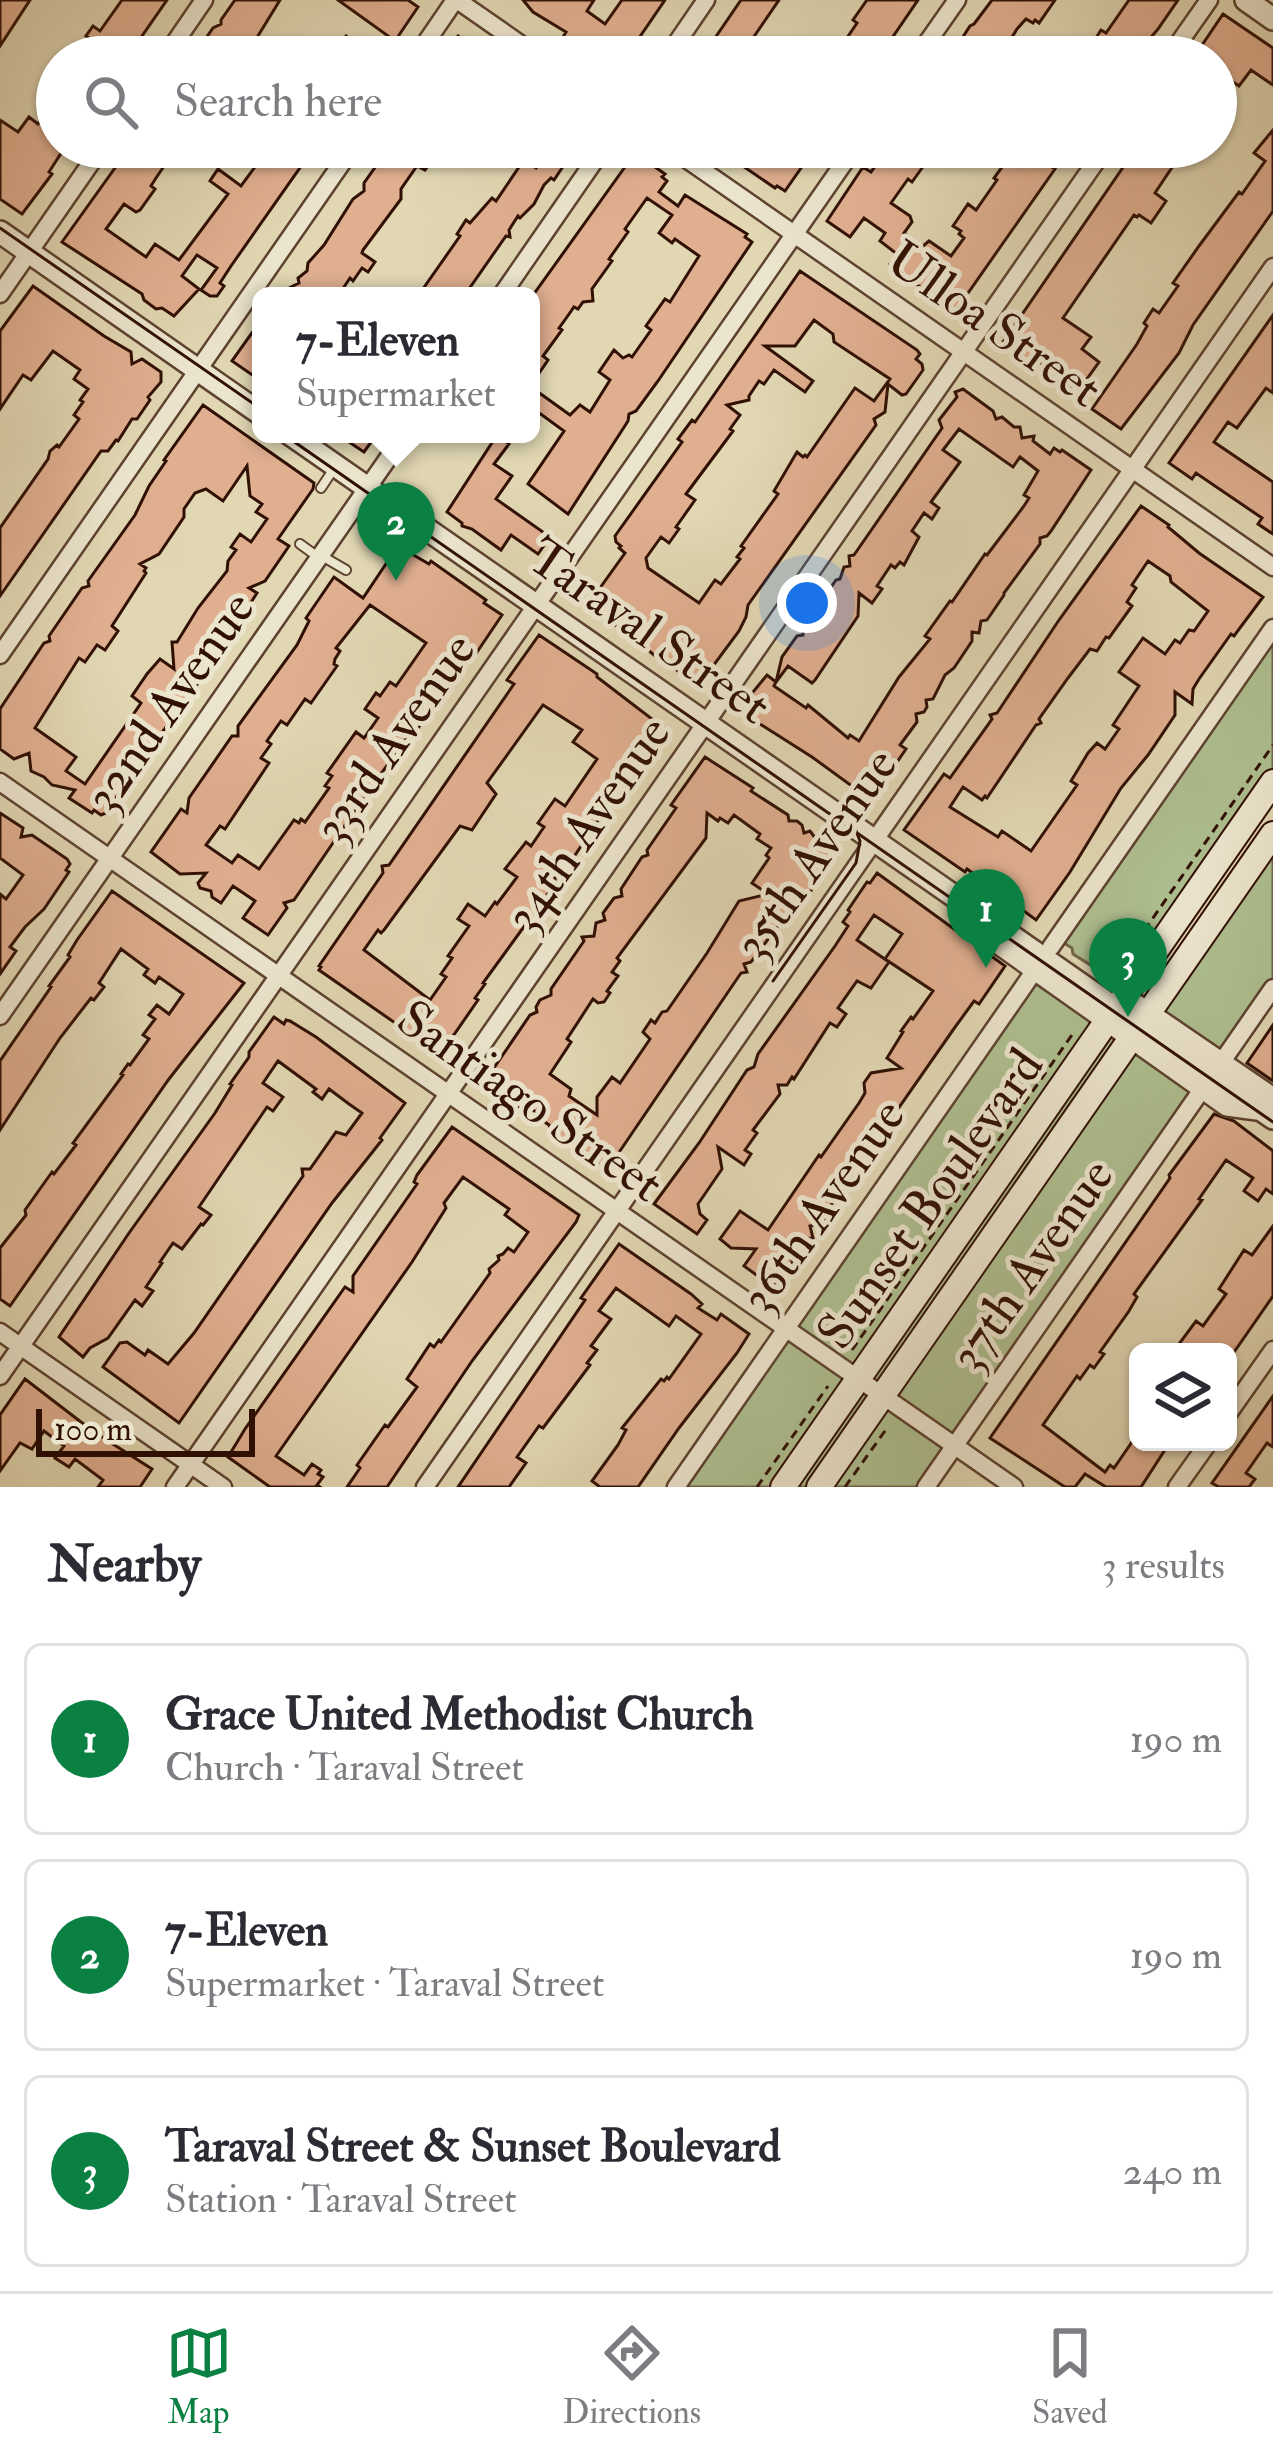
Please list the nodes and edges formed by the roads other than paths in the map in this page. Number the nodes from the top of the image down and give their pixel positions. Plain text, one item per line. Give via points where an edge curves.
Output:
1 (205, 0) edge
2 (456, 0) edge
3 (706, 0) edge
4 (957, 0) edge
5 (1209, 0) edge
6 (1246, 0) edge
7 (1273, 19) edge
8 (180, 36) edge
9 (431, 36) edge
10 (508, 36) edge
11 (681, 36) edge
12 (932, 36) edge
13 (1183, 36) edge
14 (87, 168) edge
15 (338, 168) edge
16 (589, 168) edge
17 (698, 168) edge
18 (840, 168) edge
19 (1091, 168) edge
20 (0, 232) edge
21 (794, 234) junction
22 (29, 252) junction
23 (1273, 267) edge
24 (256, 287) edge
25 (507, 287) edge
26 (252, 292) edge
27 (0, 294) edge
28 (964, 352) junction
29 (198, 370) junction
30 (252, 408) edge
31 (303, 443) edge
32 (399, 443) edge
33 (336, 466) junction
34 (1132, 470) junction
35 (321, 488) dead end
36 (368, 488) junction
37 (402, 512) junction
38 (387, 534) dead end
39 (300, 544) dead end
40 (320, 557) junction
41 (1273, 567) edge
42 (346, 569) dead end
43 (536, 605) junction
44 (1273, 628) edge
45 (0, 655) edge
46 (706, 723) junction
47 (0, 782) edge
48 (1273, 782) edge
49 (1273, 834) edge
50 (874, 840) junction
51 (110, 858) junction
52 (958, 898) junction
53 (1051, 947) junction
54 (1035, 970) junction
55 (279, 976) junction
56 (1273, 988) edge
57 (1108, 1004) junction
58 (0, 1016) edge
59 (1140, 1026) junction
60 (1221, 1063) junction
61 (1203, 1088) junction
62 (448, 1094) junction
63 (1269, 1109) edge
64 (617, 1211) junction
65 (786, 1328) junction
66 (0, 1332) edge
67 (21, 1346) junction
68 (1273, 1349) edge
69 (0, 1376) edge
70 (858, 1379) junction
71 (883, 1396) junction
72 (1237, 1401) edge
73 (955, 1446) junction
74 (1203, 1451) edge
75 (190, 1464) junction
76 (175, 1487) edge
77 (223, 1487) edge
78 (425, 1487) edge
79 (676, 1487) edge
80 (783, 1487) edge
81 (819, 1487) edge
82 (926, 1487) edge
83 (1014, 1487) edge
84 (1178, 1487) edge

1 - 8 street
2 - 9 street
2 - 10 street
3 - 11 street
4 - 12 street
5 - 13 street
6 - 7 street
14 - 22 street
15 - 24 street
16 - 25 street
17 - 21 street, Ulloa Street
18 - 21 street, 33rd Avenue
19 - 28 street, 34th Avenue
20 - 22 street
21 - 28 street, Ulloa Street
21 - 43 street, 33rd Avenue
22 - 27 street
22 - 29 street
23 - 34 street, 35th Avenue
26 - 29 street
28 - 34 street, Ulloa Street
28 - 46 street, 34th Avenue
29 - 30 street
29 - 45 street
31 - 33 street, Taraval Street
32 - 36 street, 32nd Avenue
33 - 35 lane
33 - 36 street, Taraval Street
34 - 41 street, Ulloa Street
34 - 50 street, 35th Avenue
36 - 37 street, Taraval Street
36 - 40 street, 32nd Avenue
37 - 38 lane
37 - 43 street, Taraval Street
39 - 40 lane
40 - 42 lane
40 - 51 street, 32nd Avenue
43 - 46 street, Taraval Street
43 - 55 street, 33rd Avenue
44 - 53 street
46 - 50 street, Taraval Street
46 - 62 street, 34th Avenue
47 - 51 street, Santiago Street
48 - 57 main road, Sunset Boulevard
49 - 59 main road, Sunset Boulevard
50 - 52 street, Taraval Street
50 - 64 street, 35th Avenue
51 - 55 street, Santiago Street
51 - 58 street, 32nd Avenue
52 - 53 street, Taraval Street via 990,905
52 - 54 street, Taraval Street via 980,932
52 - 57 street, Taraval Street
53 - 57 street, Taraval Street
54 - 57 street, Taraval Street
54 - 65 street, 36th Avenue
55 - 62 street, Santiago Street
55 - 67 street, 33rd Avenue
56 - 60 street
57 - 59 street, Taraval Street
57 - 70 main road, Sunset Boulevard
59 - 60 street, Taraval Street
59 - 61 street, Taraval Street
59 - 63 street, Taraval Street
59 - 71 main road, Sunset Boulevard
60 - 63 street, Taraval Street
61 - 63 street, Taraval Street via 1227,1105
61 - 73 street, 37th Avenue
62 - 64 street, Santiago Street
62 - 75 street, 34th Avenue
64 - 65 street, Santiago Street
64 - 78 street, 35th Avenue
65 - 70 street, Santiago Street
65 - 79 street, 36th Avenue
66 - 67 street
67 - 69 street, 33rd Avenue
67 - 75 street
68 - 72 street
70 - 71 street, Santiago Street
70 - 80 main road, Sunset Boulevard
71 - 73 street, Santiago Street
71 - 81 main road, Sunset Boulevard
73 - 82 street, 37th Avenue
73 - 83 street, Santiago Street
74 - 84 street
75 - 76 street, 34th Avenue
75 - 77 street

